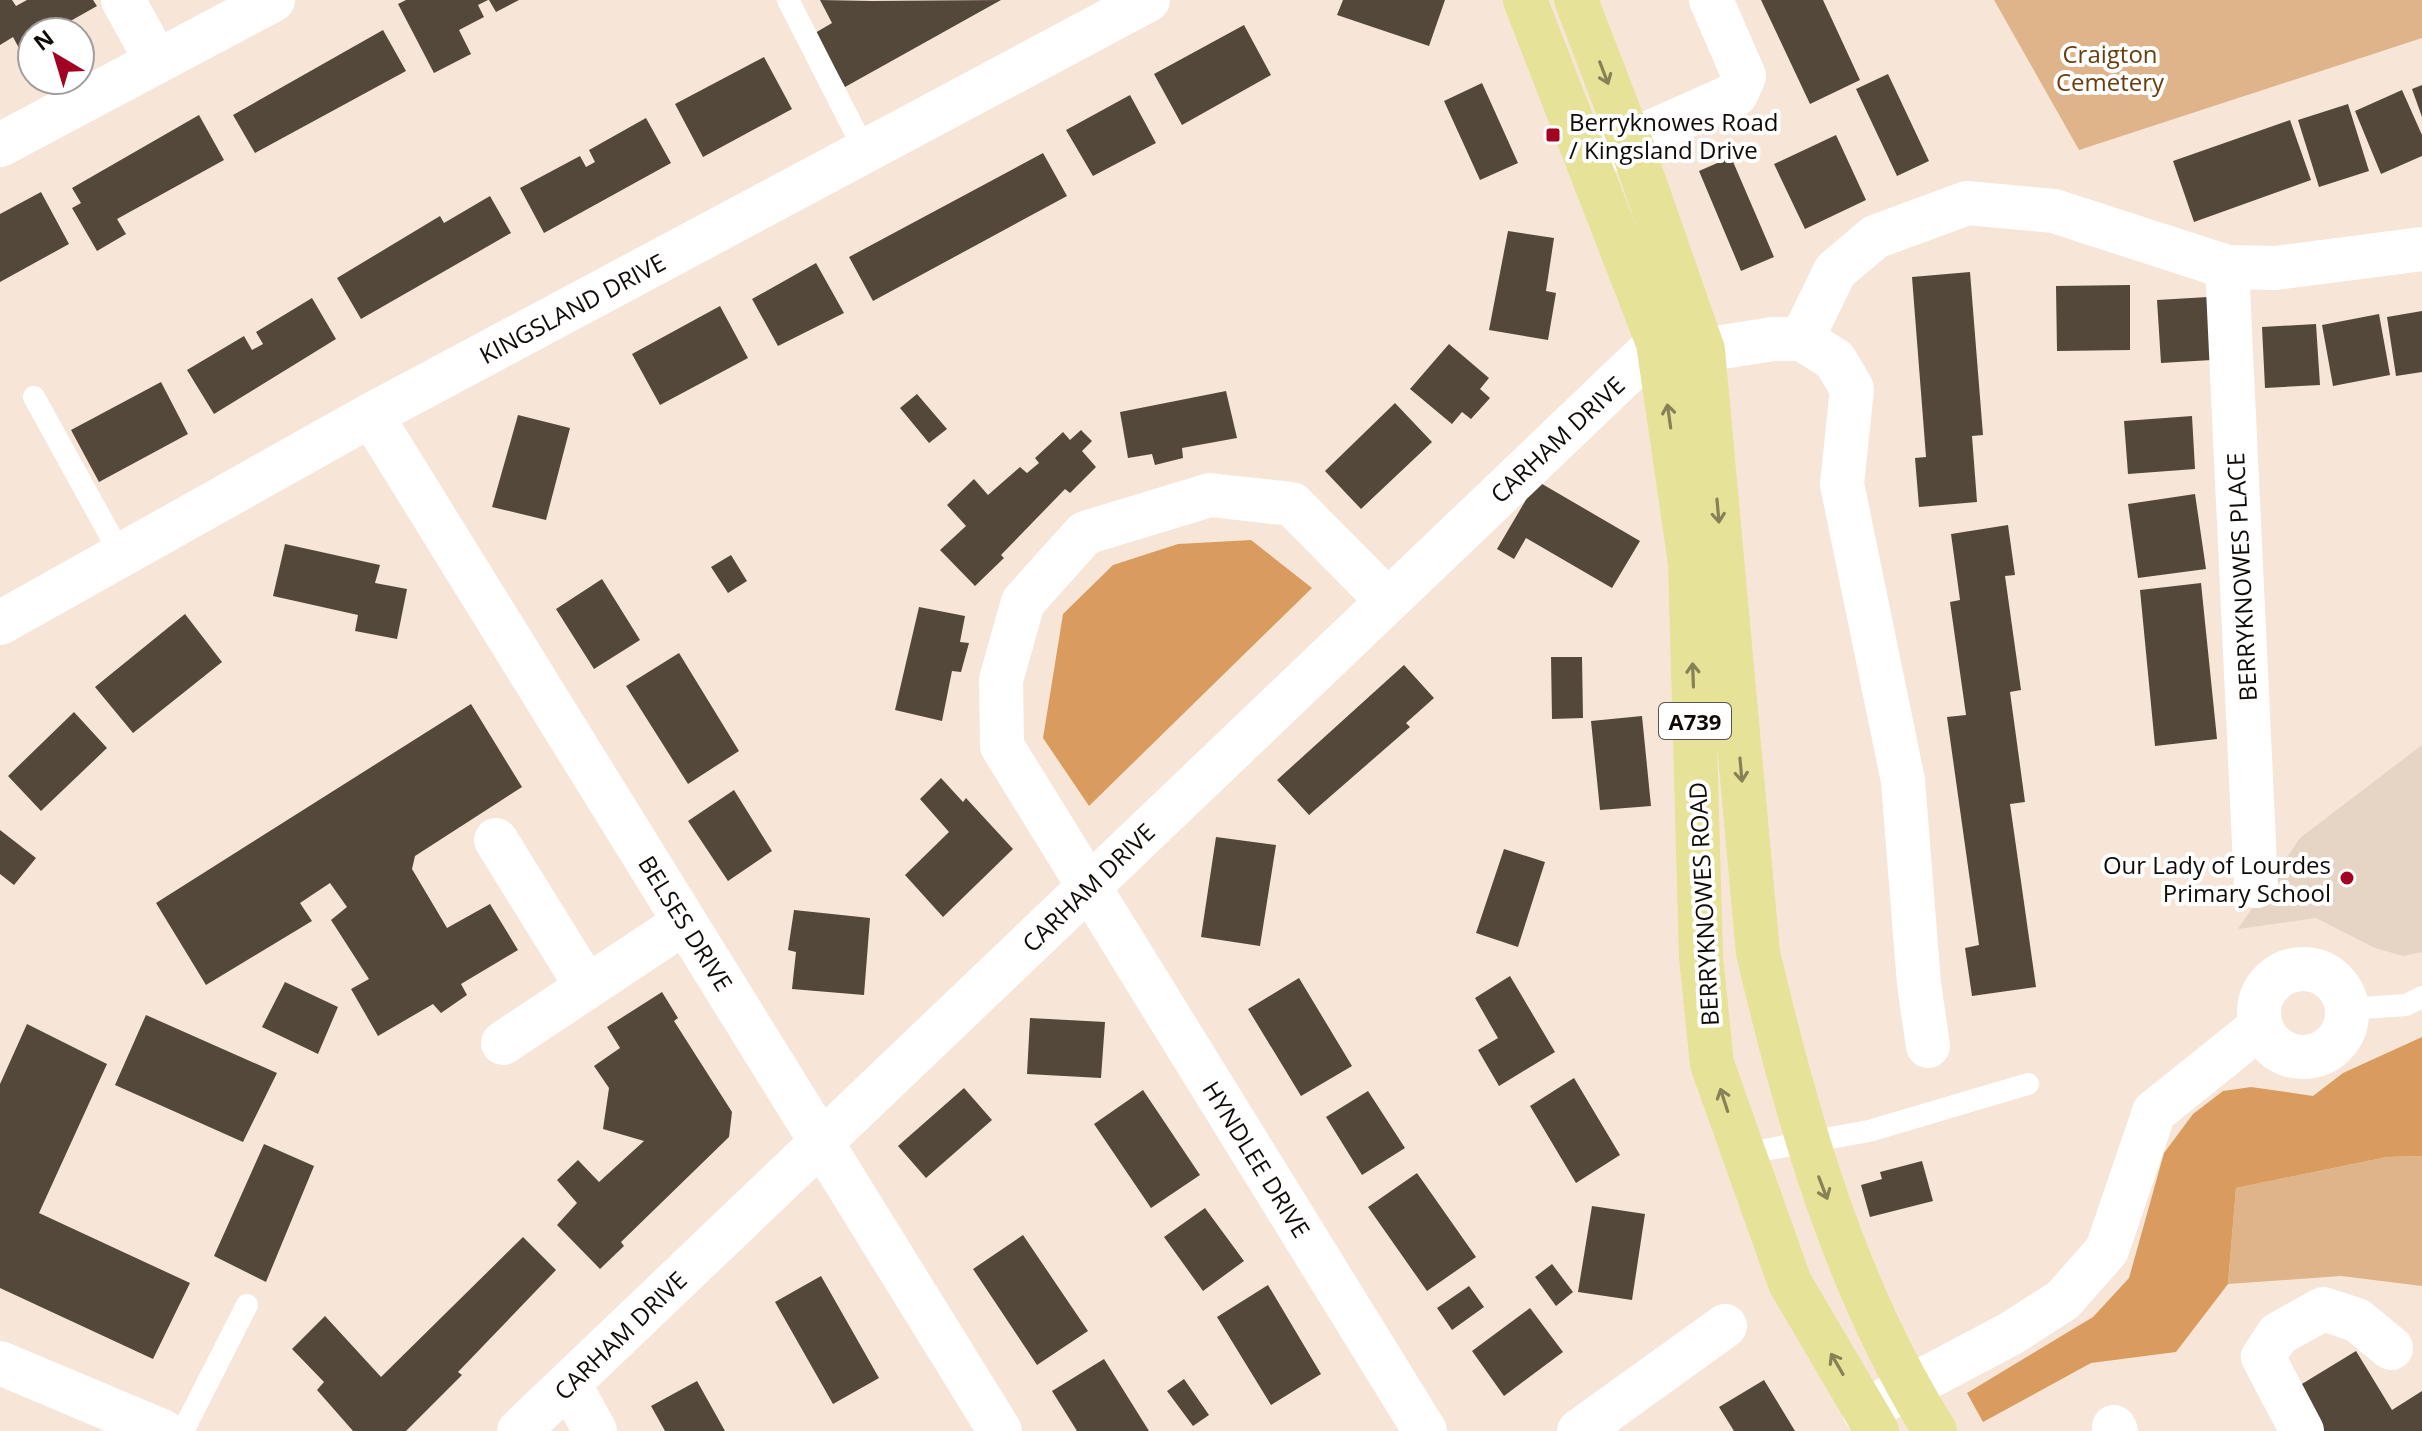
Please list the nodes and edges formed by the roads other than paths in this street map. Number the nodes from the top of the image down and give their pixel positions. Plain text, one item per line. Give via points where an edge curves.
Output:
1 (123, 0) edge
2 (273, 0) edge
3 (788, 0) edge
4 (1148, 0) edge
5 (1525, 0) edge
6 (1576, 0) edge
7 (1711, 0) edge
8 (157, 62) junction
9 (1630, 141) junction
10 (0, 145) edge
11 (865, 151) junction
12 (1587, 160) junction
13 (2422, 249) edge
14 (2227, 267) junction
15 (1802, 339) junction
16 (1658, 343) junction
17 (1703, 350) junction
18 (34, 397) dead end
19 (371, 415) junction
20 (121, 555) junction
21 (1386, 599) junction
22 (0, 623) edge
23 (496, 840) dead end
24 (2256, 886) dead end
25 (1089, 887) junction
26 (685, 922) junction
27 (587, 987) junction
28 (2422, 997) edge
29 (2347, 1009) junction
30 (2261, 1026) junction
31 (503, 1043) dead end
32 (1928, 1046) dead end
33 (2028, 1084) dead end
34 (821, 1141) junction
35 (1807, 1145) junction
36 (1742, 1154) junction
37 (247, 1305) dead end
38 (1725, 1326) dead end
39 (2391, 1348) dead end
40 (0, 1363) edge
41 (569, 1384) junction
42 (1907, 1386) junction
43 (1870, 1421) edge
44 (162, 1431) edge
45 (183, 1431) edge
46 (519, 1431) edge
47 (595, 1431) edge
48 (1000, 1431) edge
49 (1425, 1431) edge
50 (1579, 1431) edge
51 (1935, 1431) edge
52 (2302, 1431) edge

1 - 8 street
2 - 8 street
3 - 11 lane
4 - 11 street, KINGSLAND DRIVE
5 - 12 main road, BERRYKNOWES ROAD / A739
6 -> 9 main road, BERRYKNOWES ROAD / A739
7 - 9 street via 1744,76 1736,94
8 - 10 street
9 - 12 street
9 - 17 main road, BERRYKNOWES ROAD / A739
11 - 19 street, KINGSLAND DRIVE
12 - 16 main road, BERRYKNOWES ROAD / A739
13 - 14 street via 2275,268
14 - 15 street via 2054,211 1967,203 1875,237 1835,271
14 - 24 street, BERRYKNOWES PLACE
15 - 17 street
15 - 32 street via 1835,360 1852,389 1842,484 1903,781
16 - 17 street
16 - 21 street, CARHAM DRIVE
36 -> 16 main road, BERRYKNOWES ROAD / A739 via 1712,1064 1701,957 1690,563
17 -> 35 main road, BERRYKNOWES ROAD / A739 via 1758,953
18 - 20 lane
19 - 20 street, KINGSLAND DRIVE
19 - 26 street, BELSES DRIVE
20 - 22 street, KINGSLAND DRIVE
21 - 25 street, CARHAM DRIVE
21 - 25 street, HYNDLEE DRIVE via 1292,504 1210,495 1085,533 1023,602 1001,680 1002,746
23 - 27 street
25 - 34 street, CARHAM DRIVE
25 - 49 street, HYNDLEE DRIVE
26 - 27 street
26 - 34 street, BELSES DRIVE
27 - 31 street
28 - 29 lane via 2406,1005
29 - 30 street via 2339,1038 2315,1055 2282,1052
29 - 30 street via 2333,980 2303,969 2273,981 2261,1002
30 - 42 street via 2154,1112 2107,1250 2063,1300 2010,1334
33 - 35 lane
34 - 41 street, CARHAM DRIVE
34 - 48 street, BELSES DRIVE
35 - 36 lane
35 -> 42 main road, BERRYKNOWES ROAD / A739
43 -> 36 main road, BERRYKNOWES ROAD / A739 via 1790,1283
37 - 45 lane
38 - 50 street
39 - 52 street via 2357,1320 2323,1309 2278,1334 2263,1357
40 - 44 street
41 - 46 street, CARHAM DRIVE
41 - 47 street
42 - 43 street
42 - 51 main road, BERRYKNOWES ROAD / A739

